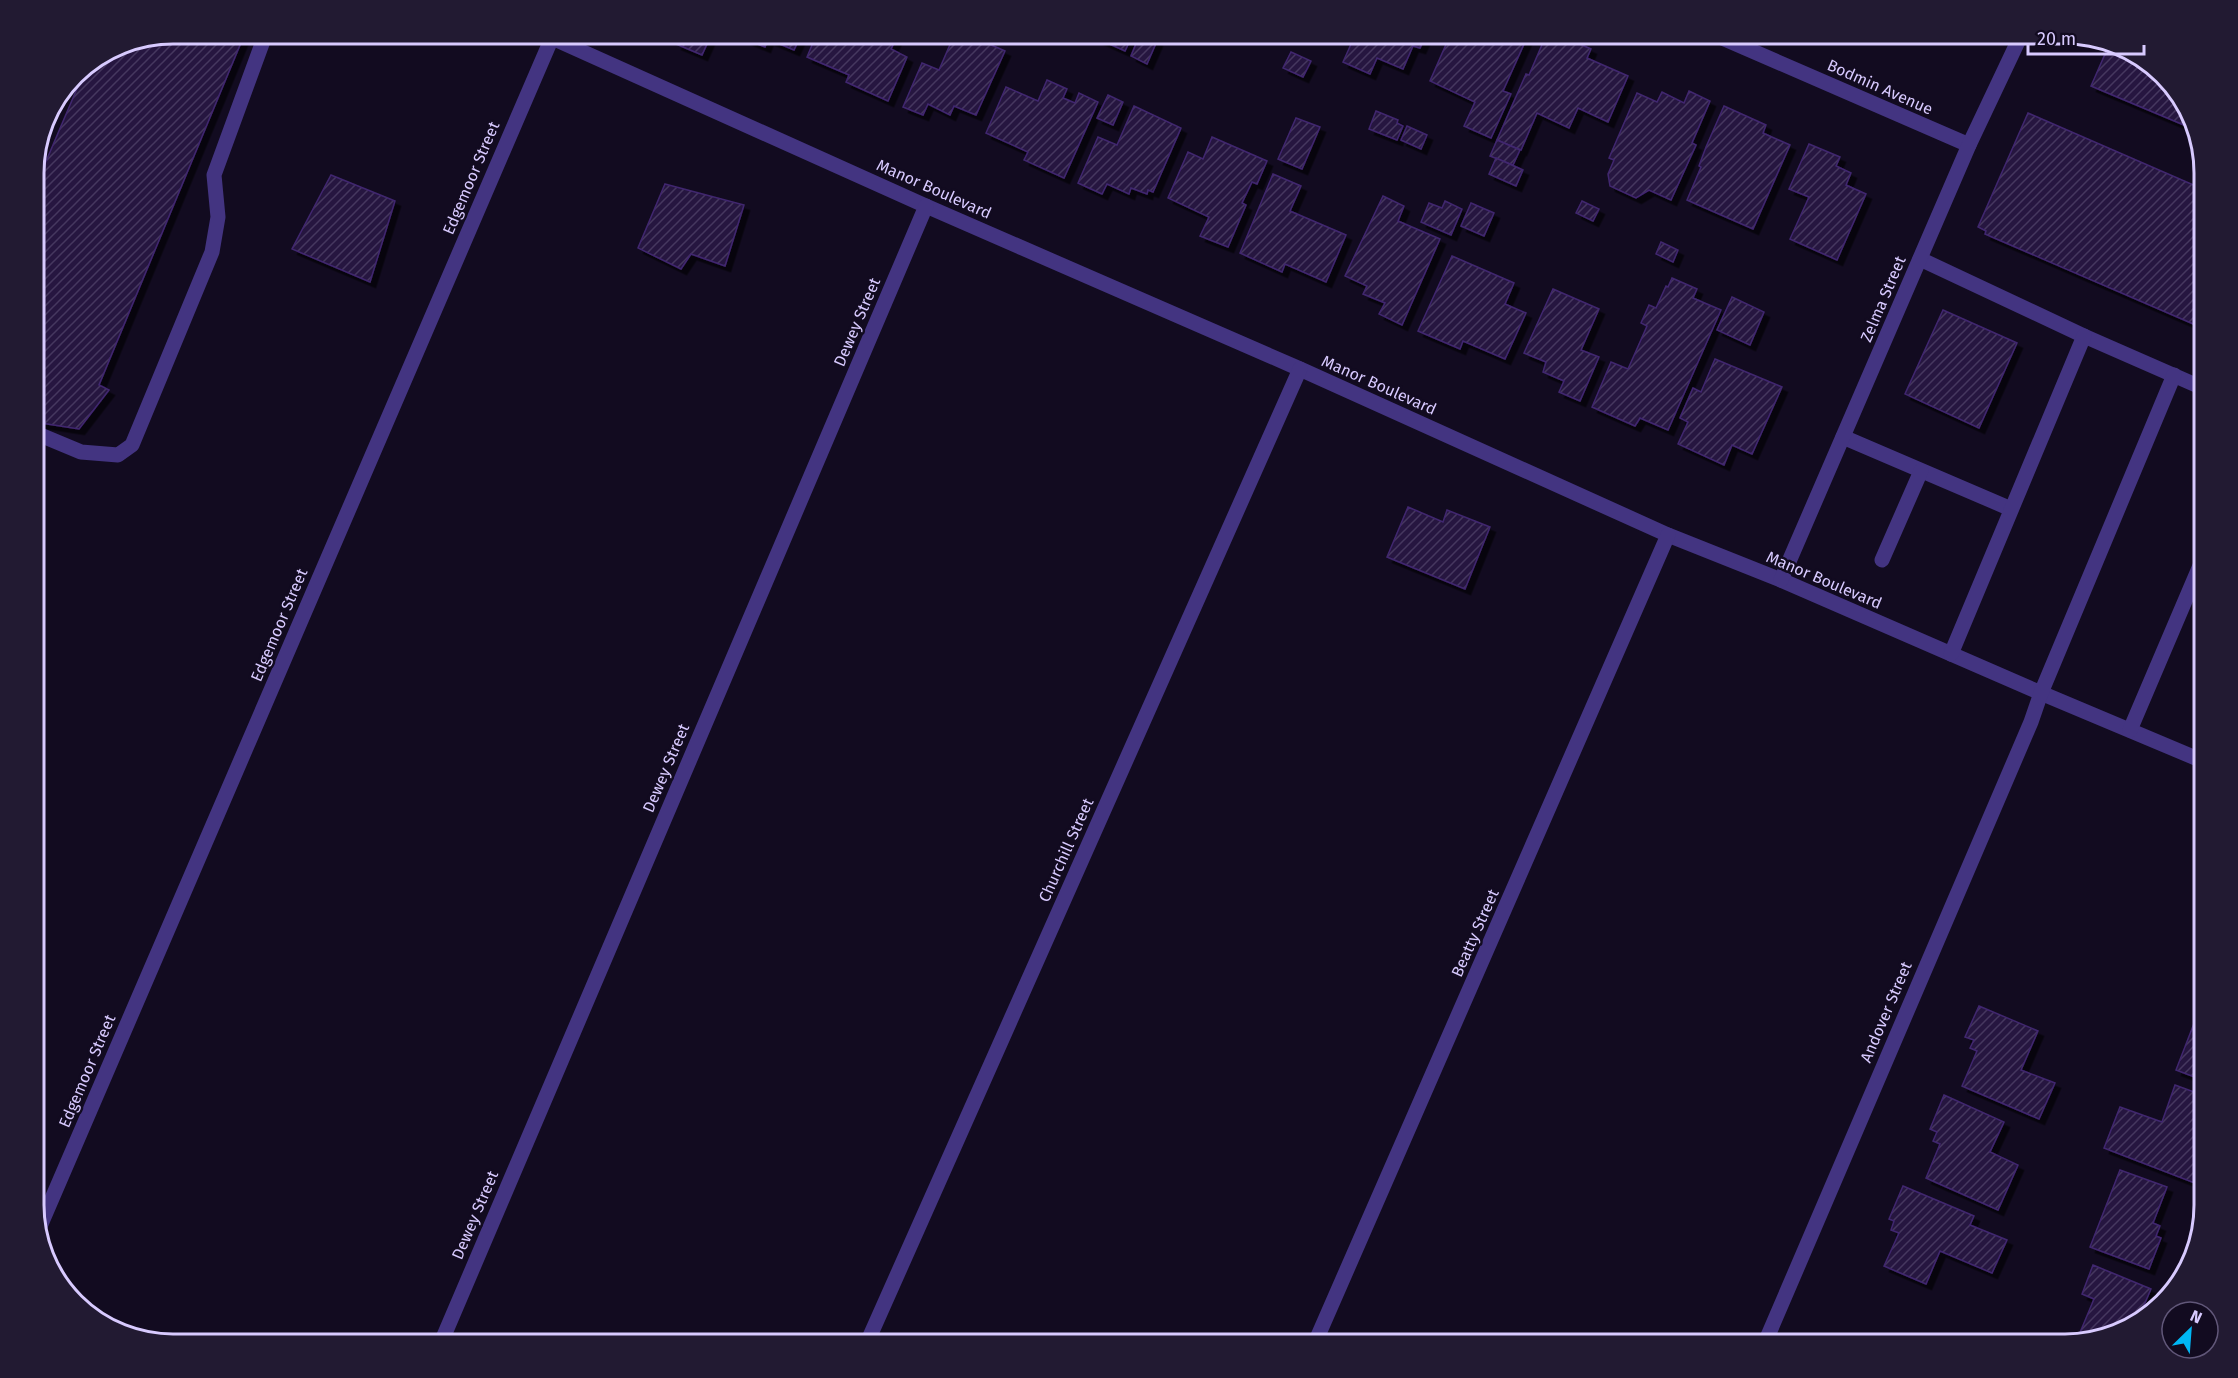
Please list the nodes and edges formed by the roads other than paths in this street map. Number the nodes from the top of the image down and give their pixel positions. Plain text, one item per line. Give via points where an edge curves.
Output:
1 (262, 44) edge
2 (545, 44) edge
3 (571, 44) edge
4 (1736, 44) edge
5 (2017, 44) edge
6 (1969, 145) junction
7 (926, 206) junction
8 (1920, 259) junction
9 (2084, 336) junction
10 (1300, 369) junction
11 (2174, 375) junction
12 (2194, 384) edge
13 (44, 437) edge
14 (1843, 437) junction
15 (1921, 471) junction
16 (2011, 509) junction
17 (1668, 535) junction
18 (1882, 560) dead end
19 (1781, 580) junction
20 (2194, 580) edge
21 (1951, 654) junction
22 (2041, 693) junction
23 (2130, 730) junction
24 (2194, 757) edge
25 (44, 1216) edge
26 (445, 1334) edge
27 (871, 1334) edge
28 (1319, 1334) edge
29 (1769, 1334) edge

1 - 13 street via 213,175 218,217 212,252 132,445 118,454 81,452
2 - 25 street, Edgemoor Street
3 - 7 street, Manor Boulevard
4 - 6 street, Bodmin Avenue
5 - 6 street, Zelma Street
6 - 8 street, Zelma Street
7 - 10 street, Manor Boulevard
7 - 26 street, Dewey Street
8 - 9 street
8 - 14 street, Zelma Street
9 - 11 street
9 - 16 street
10 - 17 street, Manor Boulevard
10 - 27 street, Churchill Street
11 - 12 street
11 - 22 street, Andover Street
14 - 15 street
14 - 19 street, Zelma Street
15 - 16 street
15 - 18 street
16 - 21 street
17 - 19 street, Manor Boulevard
17 - 28 street, Beatty Street
19 - 21 street, Manor Boulevard
20 - 23 street
21 - 22 street, Manor Boulevard
22 - 23 street, Manor Boulevard
22 - 29 street, Andover Street
23 - 24 street, Manor Boulevard

